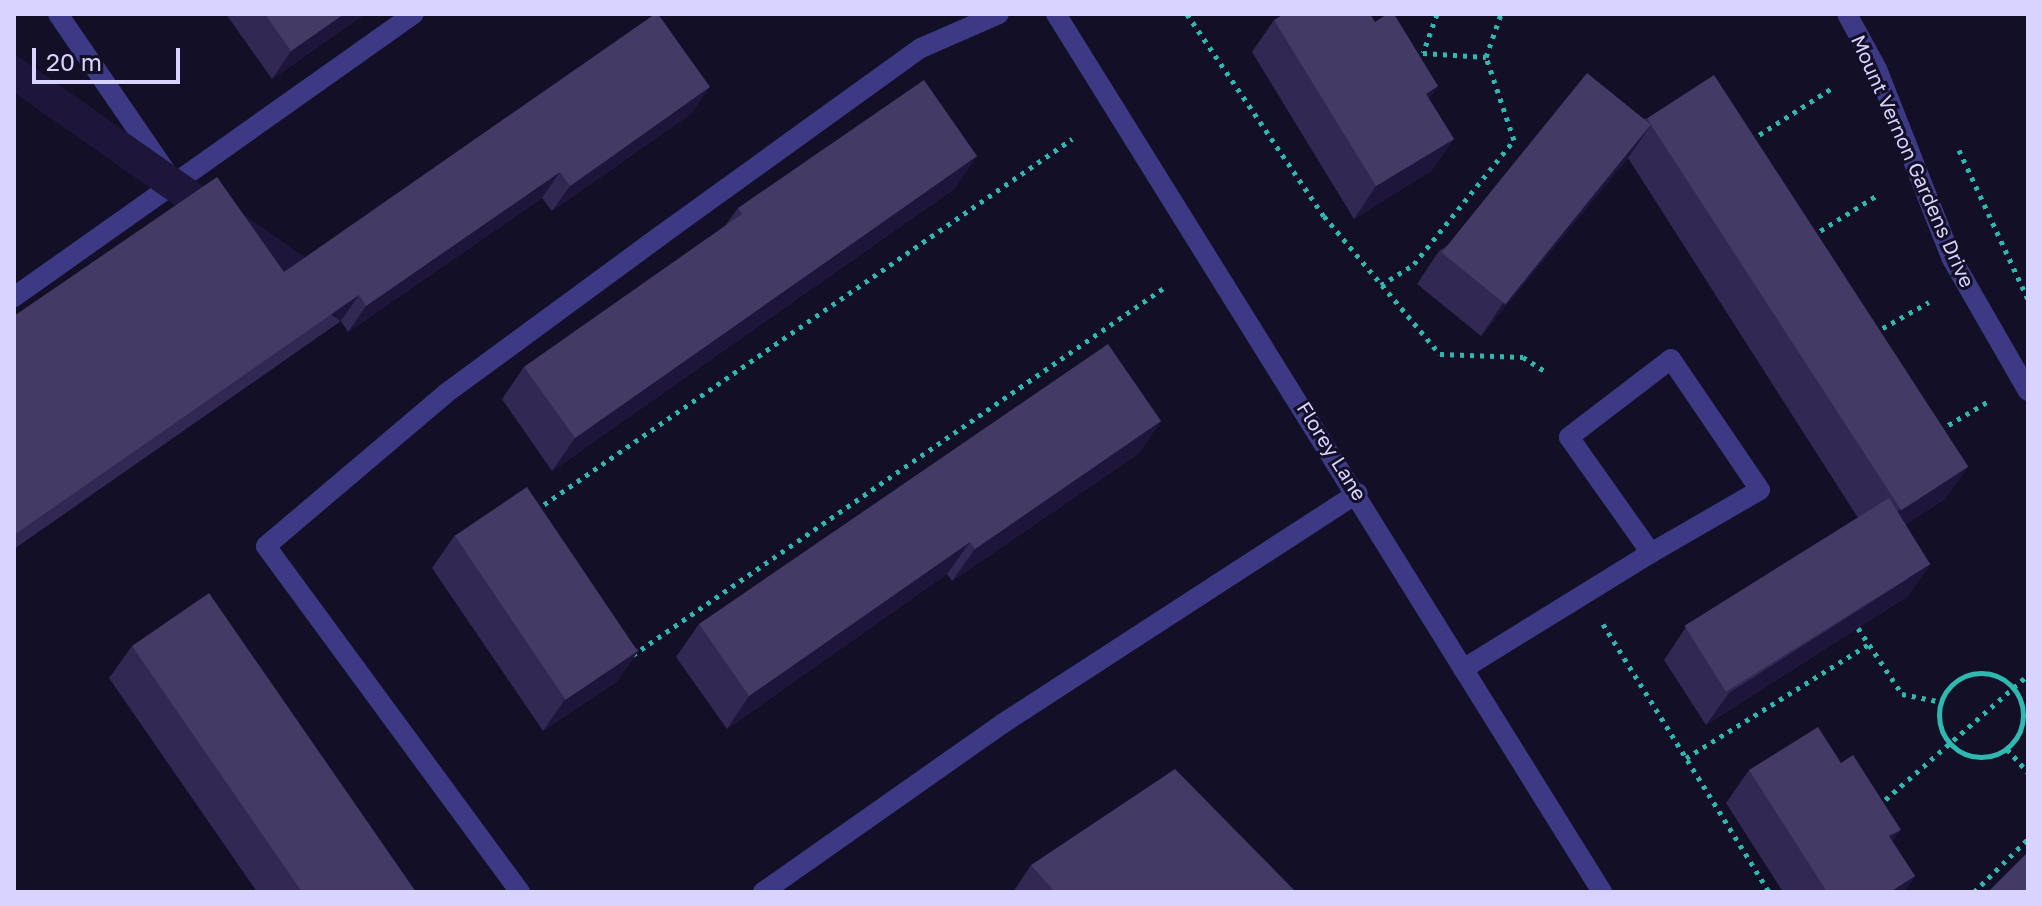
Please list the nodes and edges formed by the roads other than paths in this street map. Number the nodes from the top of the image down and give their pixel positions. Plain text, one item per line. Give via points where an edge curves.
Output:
1 (58, 14) edge
2 (414, 14) edge
3 (999, 14) edge
4 (1056, 14) edge
5 (1847, 14) edge
6 (171, 179) junction
7 (14, 297) edge
8 (2028, 391) edge
9 (1358, 493) junction
10 (1651, 553) junction
11 (1463, 669) junction
12 (520, 892) edge
13 (763, 892) edge
14 (1602, 892) edge

1 - 6 street
2 - 6 street via 235,147
3 - 12 street via 921,48 660,236 445,394 266,546
4 - 9 street, Florey Lane
5 - 8 street, Mount Vernon Gardens Drive via 1877,69 1952,259
6 - 7 street
9 - 11 street, Florey Lane
9 - 13 street via 1002,724
10 - 10 street via 1569,437 1671,359 1760,490
10 - 11 street
11 - 14 street, Florey Lane

